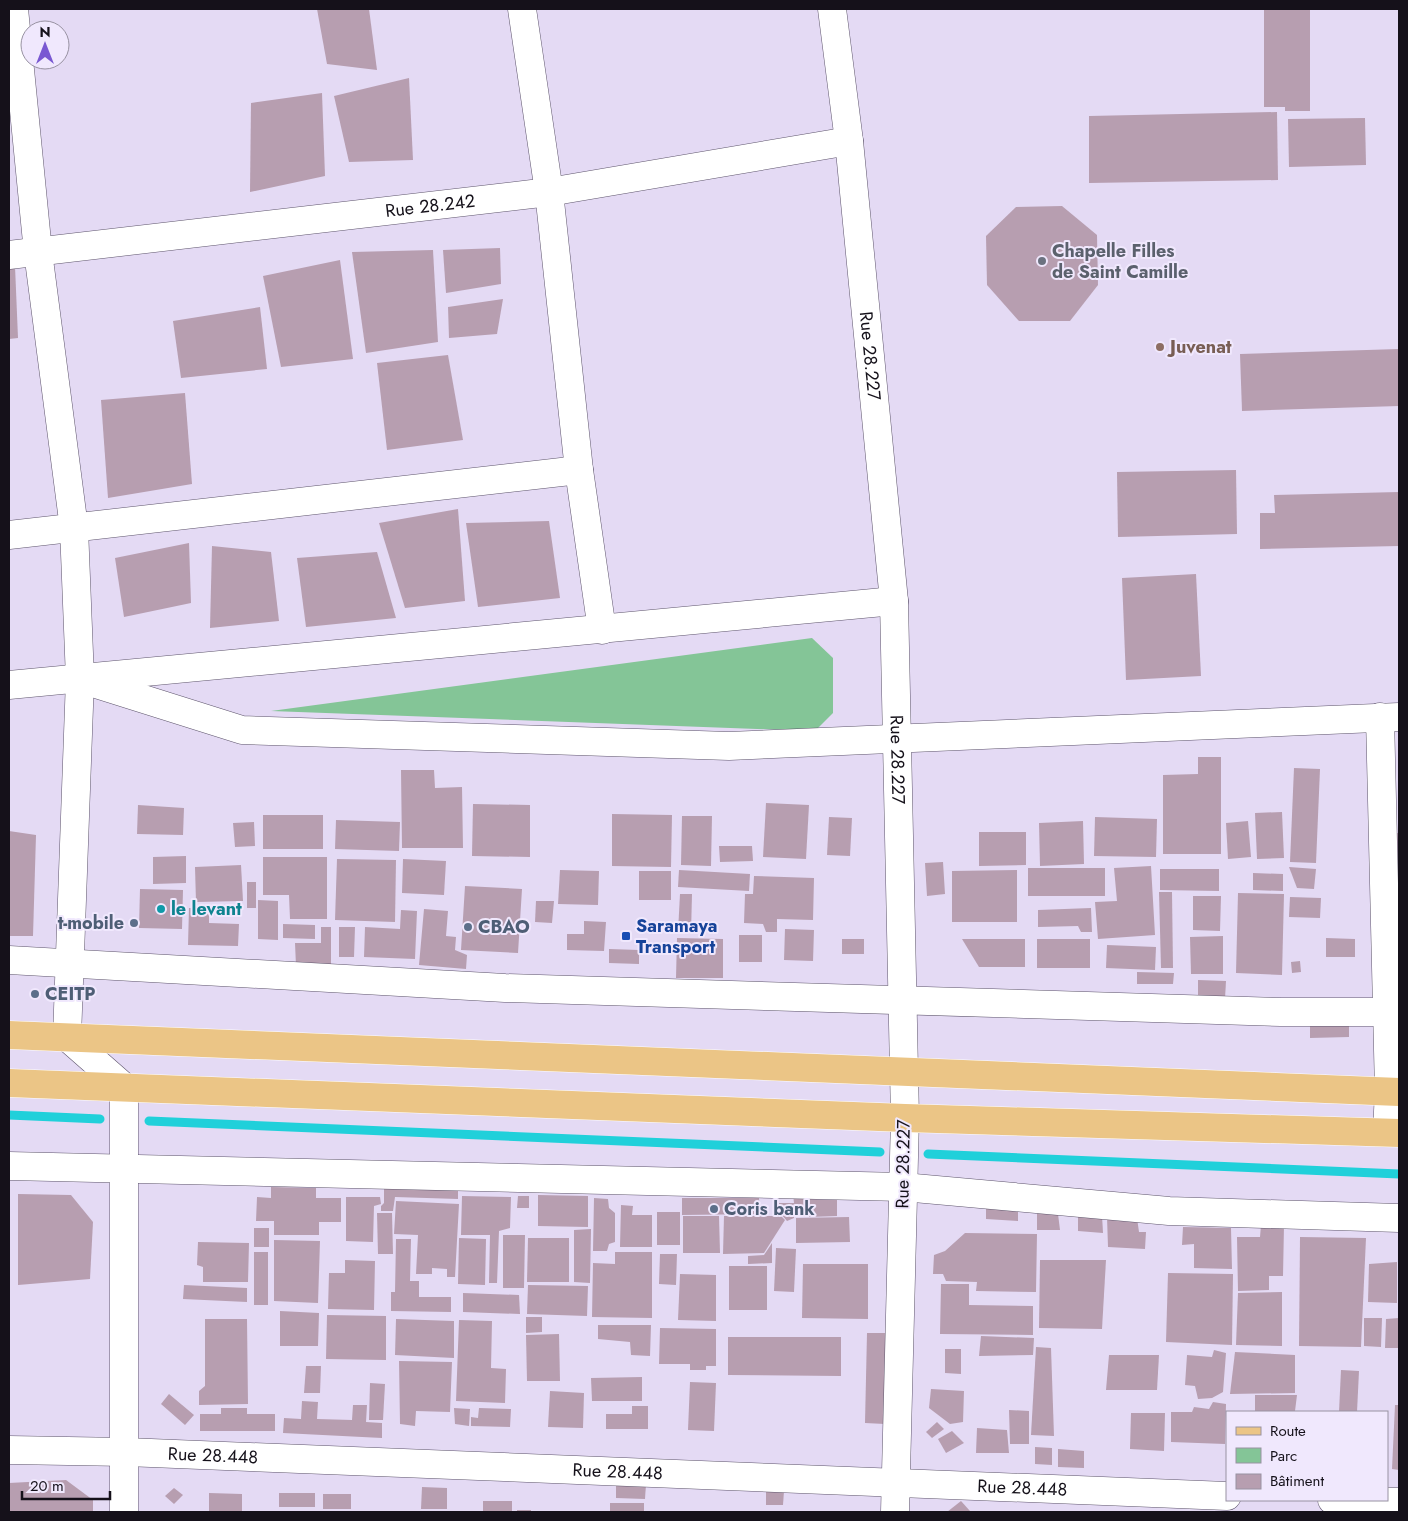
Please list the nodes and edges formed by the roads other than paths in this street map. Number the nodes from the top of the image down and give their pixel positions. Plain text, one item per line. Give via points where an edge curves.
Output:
1 (14, 9) edge
2 (522, 9) edge
3 (832, 9) edge
4 (849, 141) junction
5 (549, 192) junction
6 (38, 252) junction
7 (9, 255) edge
8 (580, 470) junction
9 (74, 528) junction
10 (9, 534) edge
11 (894, 601) junction
12 (602, 630) junction
13 (80, 679) junction
14 (9, 685) edge
15 (1389, 717) edge
16 (899, 740) junction
17 (9, 960) edge
18 (70, 962) junction
19 (903, 1000) junction
20 (1393, 1012) edge
21 (9, 1035) edge
22 (67, 1037) junction
23 (904, 1071) junction
24 (9, 1083) edge
25 (124, 1087) junction
26 (1394, 1091) edge
27 (905, 1118) junction
28 (1393, 1133) edge
29 (9, 1166) edge
30 (124, 1168) junction
31 (903, 1187) junction
32 (1399, 1218) edge
33 (9, 1450) edge
34 (126, 1452) junction
35 (896, 1484) junction
36 (1226, 1496) edge
37 (1366, 1501) edge
38 (1399, 1502) edge
39 (1167, 1503) edge
40 (124, 1512) edge
41 (895, 1512) edge

1 - 6 street
2 - 5 street
3 - 4 street, Rue 28.227
4 - 5 street, Rue 28.242
4 - 11 street, Rue 28.227
5 - 6 street, Rue 28.242
5 - 8 street
6 - 7 street, Rue 28.242
6 - 9 street
8 - 9 street
8 - 12 street
9 - 10 street
9 - 13 street
11 - 12 street
11 - 16 street, Rue 28.227
12 - 13 street
13 - 14 street
13 - 16 street via 242,730 729,746
13 - 18 street
15 - 16 street
15 - 20 street
16 - 19 street, Rue 28.227
17 - 18 street
18 - 19 street via 505,988
18 - 22 street
19 - 20 street via 1281,1012
19 - 23 street, Rue 28.227
20 - 26 street
21 - 22 main road
22 - 23 main road
22 - 25 street
23 - 26 main road
23 - 27 street, Rue 28.227
24 - 25 main road
25 - 27 main road
25 - 30 street
26 - 28 street
27 - 28 main road
27 - 31 street, Rue 28.227
29 - 30 street
30 - 31 street
30 - 34 street
31 - 32 street via 1169,1211
31 - 35 street, Rue 28.227
33 - 34 street, Rue 28.448
34 - 35 street, Rue 28.448
34 - 40 street
35 - 39 street, Rue 28.448
35 - 41 street, Rue 28.227
36 - 39 street, Rue 28.448
37 - 38 street

